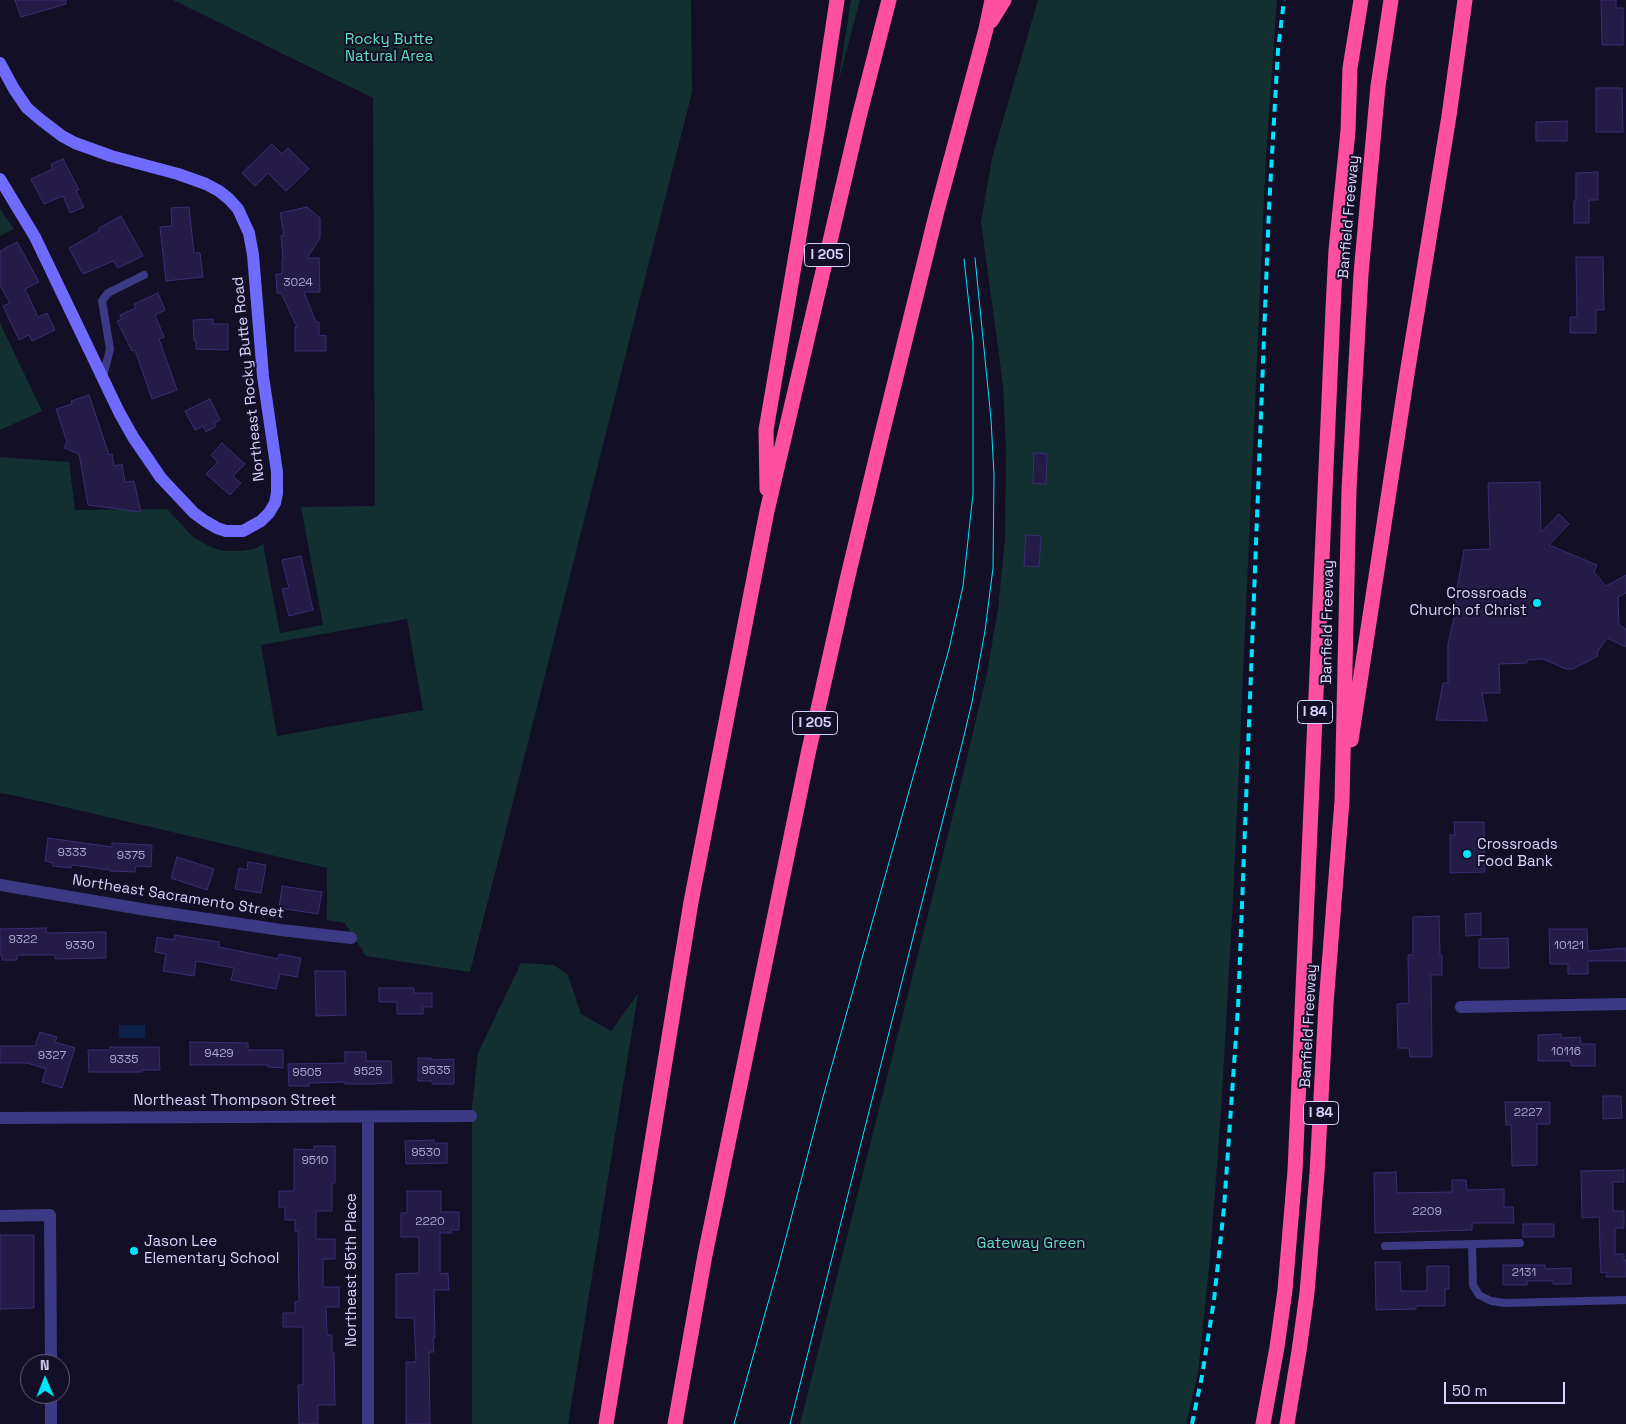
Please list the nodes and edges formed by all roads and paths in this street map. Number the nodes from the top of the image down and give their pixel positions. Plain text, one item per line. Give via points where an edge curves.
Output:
1 (837, 0) edge
2 (889, 0) edge
3 (992, 0) edge
4 (1004, 0) edge
5 (1361, 0) edge
6 (1391, 0) edge
7 (1465, 0) edge
8 (986, 29) junction
9 (0, 62) edge
10 (0, 179) edge
11 (144, 275) dead end
12 (103, 377) junction
13 (767, 511) junction
14 (1342, 801) junction
15 (0, 885) edge
16 (351, 938) dead end
17 (1626, 1004) edge
18 (1460, 1007) dead end
19 (471, 1116) dead end
20 (368, 1117) junction
21 (0, 1118) edge
22 (0, 1216) edge
23 (1520, 1243) dead end
24 (1472, 1244) junction
25 (1385, 1246) dead end
26 (1626, 1300) edge
27 (51, 1354) edge
28 (51, 1404) edge
29 (52, 1424) edge
30 (368, 1424) edge
31 (606, 1424) edge
32 (675, 1424) edge
33 (1263, 1424) edge
34 (1287, 1424) edge

1 - 13 highway via 766,430
2 - 13 highway, I 205
3 - 8 highway, I 205
4 - 8 highway
5 - 33 highway, Banfield Freeway / I 84 via 1350,68 1333,309 1295,1171 1285,1290
6 - 14 highway, Banfield Freeway / I 84 via 1378,86 1361,274 1349,488
7 - 14 highway
8 - 32 highway, I 205 via 927,250 847,580 772,927 707,1246
9 - 12 street, Northeast Rocky Butte Road via 27,108 62,136 111,156 206,184 229,198 238,209 249,233 252,250 264,389 277,472 275,503 269,512 261,521 243,530 226,530 205,522 179,498 148,460
10 - 12 street, Northeast Rocky Butte Road via 35,236
11 - 12 lane via 108,293 102,301 110,350
13 - 31 highway, I 205 via 691,902
14 - 34 highway, Banfield Freeway / I 84 via 1313,1231
15 - 16 street, Northeast Sacramento Street via 147,910
17 - 18 street
19 - 20 street, Northeast Thompson Street
20 - 21 street, Northeast Thompson Street
20 - 30 street, Northeast 95th Place
22 - 27 street via 50,1215
23 - 24 lane
24 - 25 lane
24 - 26 lane via 1473,1285 1479,1295 1491,1302
28 - 29 street

